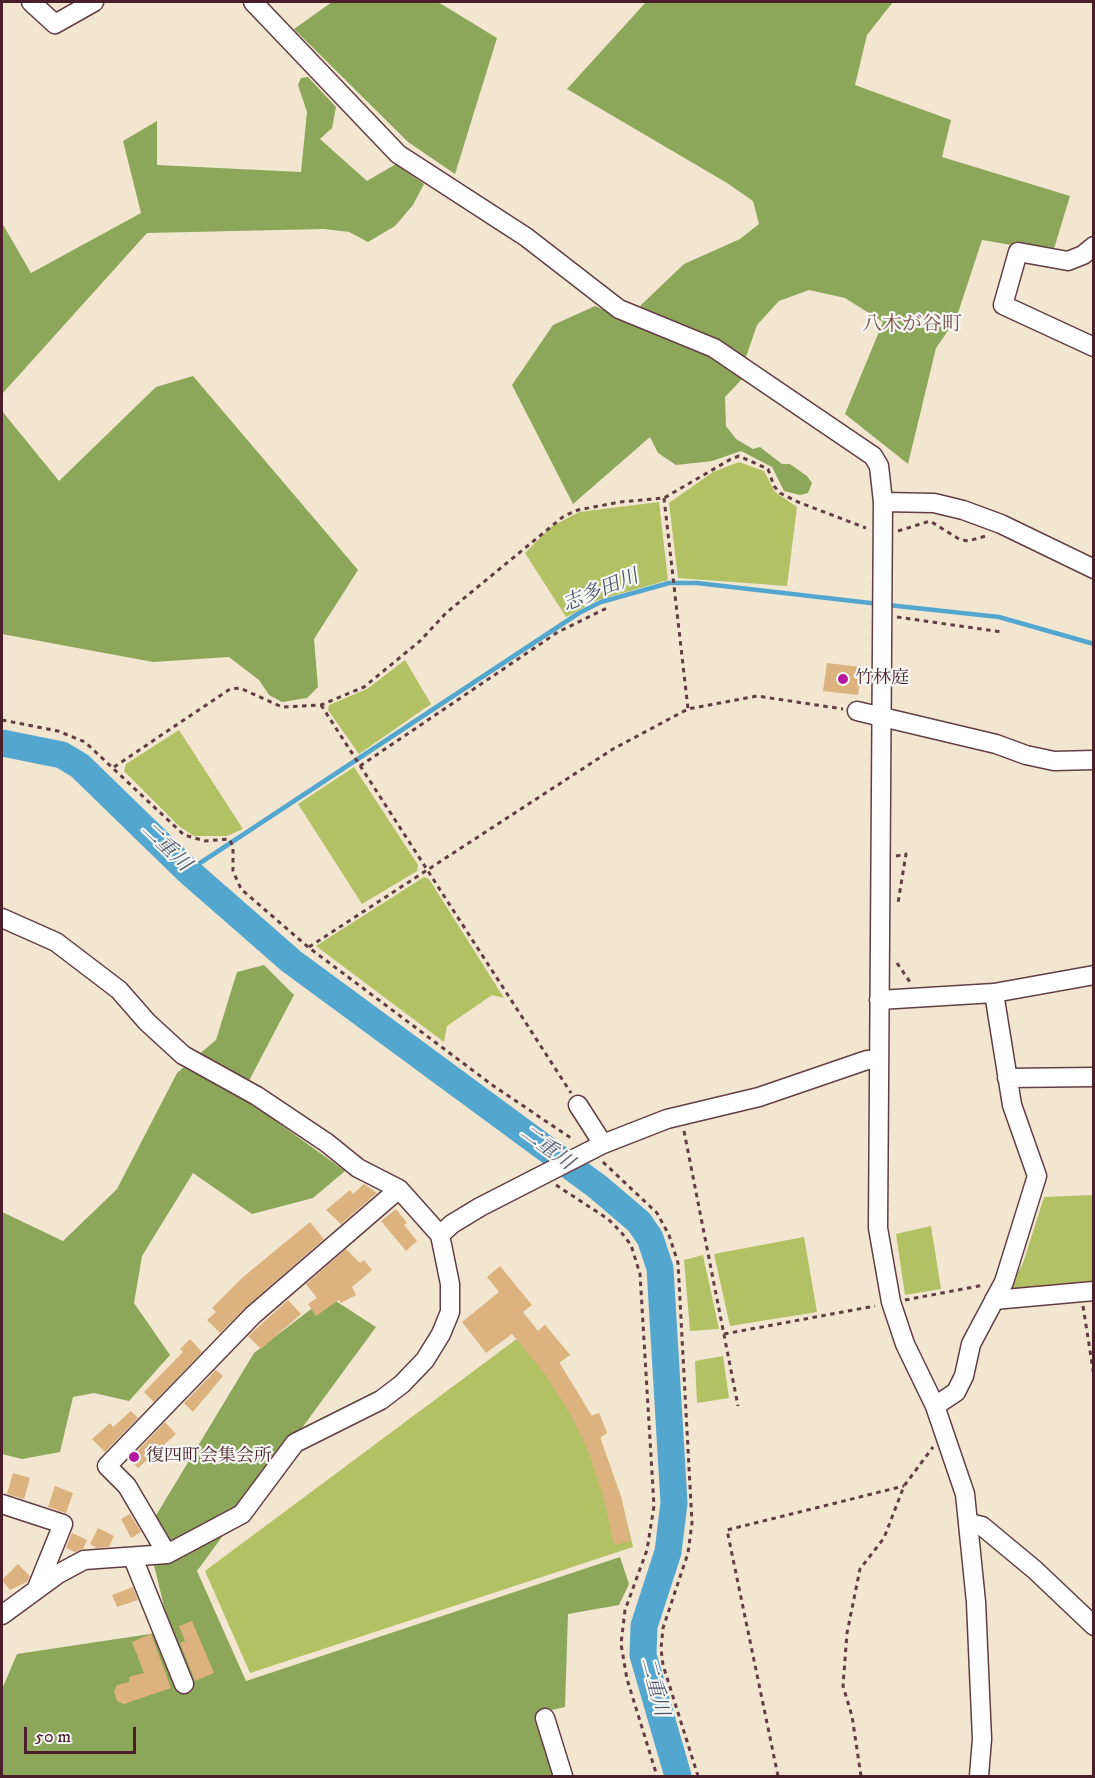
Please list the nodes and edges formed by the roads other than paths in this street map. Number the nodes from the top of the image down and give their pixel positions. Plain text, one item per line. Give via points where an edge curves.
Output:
1 (31, 2) edge
2 (94, 2) edge
3 (253, 2) edge
4 (1094, 246) edge
5 (1094, 346) edge
6 (883, 502) junction
7 (1094, 569) edge
8 (856, 711) road end
9 (882, 718) junction
10 (1094, 760) edge
11 (2, 918) edge
12 (1094, 975) edge
13 (994, 993) junction
14 (884, 1000) junction
15 (878, 1060) junction
16 (1094, 1077) edge
17 (1007, 1078) junction
18 (578, 1105) road end
19 (591, 1149) junction
20 (399, 1189) junction
21 (440, 1235) junction
22 (1087, 1292) edge
23 (993, 1300) junction
24 (935, 1406) junction
25 (2, 1504) edge
26 (969, 1523) junction
27 (167, 1554) junction
28 (133, 1558) junction
29 (37, 1588) junction
30 (3, 1610) edge
31 (1094, 1626) edge
32 (184, 1684) dead end
33 (545, 1718) dead end
34 (563, 1776) edge
35 (979, 1776) edge

1 - 2 street via 55,24
3 - 6 street via 398,154 526,237 619,309 714,348 873,456 879,466
4 - 5 street via 1068,261 1018,252 1003,304
6 - 7 street via 934,503 963,510
6 - 9 street
8 - 9 street
9 - 10 street via 1054,761
9 - 14 street
11 - 20 street via 56,942 119,990 183,1055 256,1096 358,1168
12 - 13 street
13 - 14 street
13 - 17 street
14 - 15 street
15 - 19 street via 867,1060 759,1097 680,1115
15 - 24 street via 878,1228 891,1302 905,1344
16 - 17 street
17 - 23 street via 1012,1105 1037,1176 1004,1282
18 - 19 street
19 - 21 street via 461,1218
20 - 21 street
20 - 27 street via 253,1315 107,1466 127,1486
21 - 27 street via 450,1284 450,1312 426,1360 381,1400 295,1443 242,1514
22 - 23 street
23 - 24 street via 971,1344 956,1392
24 - 26 street via 965,1494
25 - 29 street via 63,1524
26 - 31 street via 991,1533
26 - 35 street via 981,1710
27 - 28 street
28 - 29 street via 84,1560
28 - 32 street
29 - 30 street
33 - 34 street

